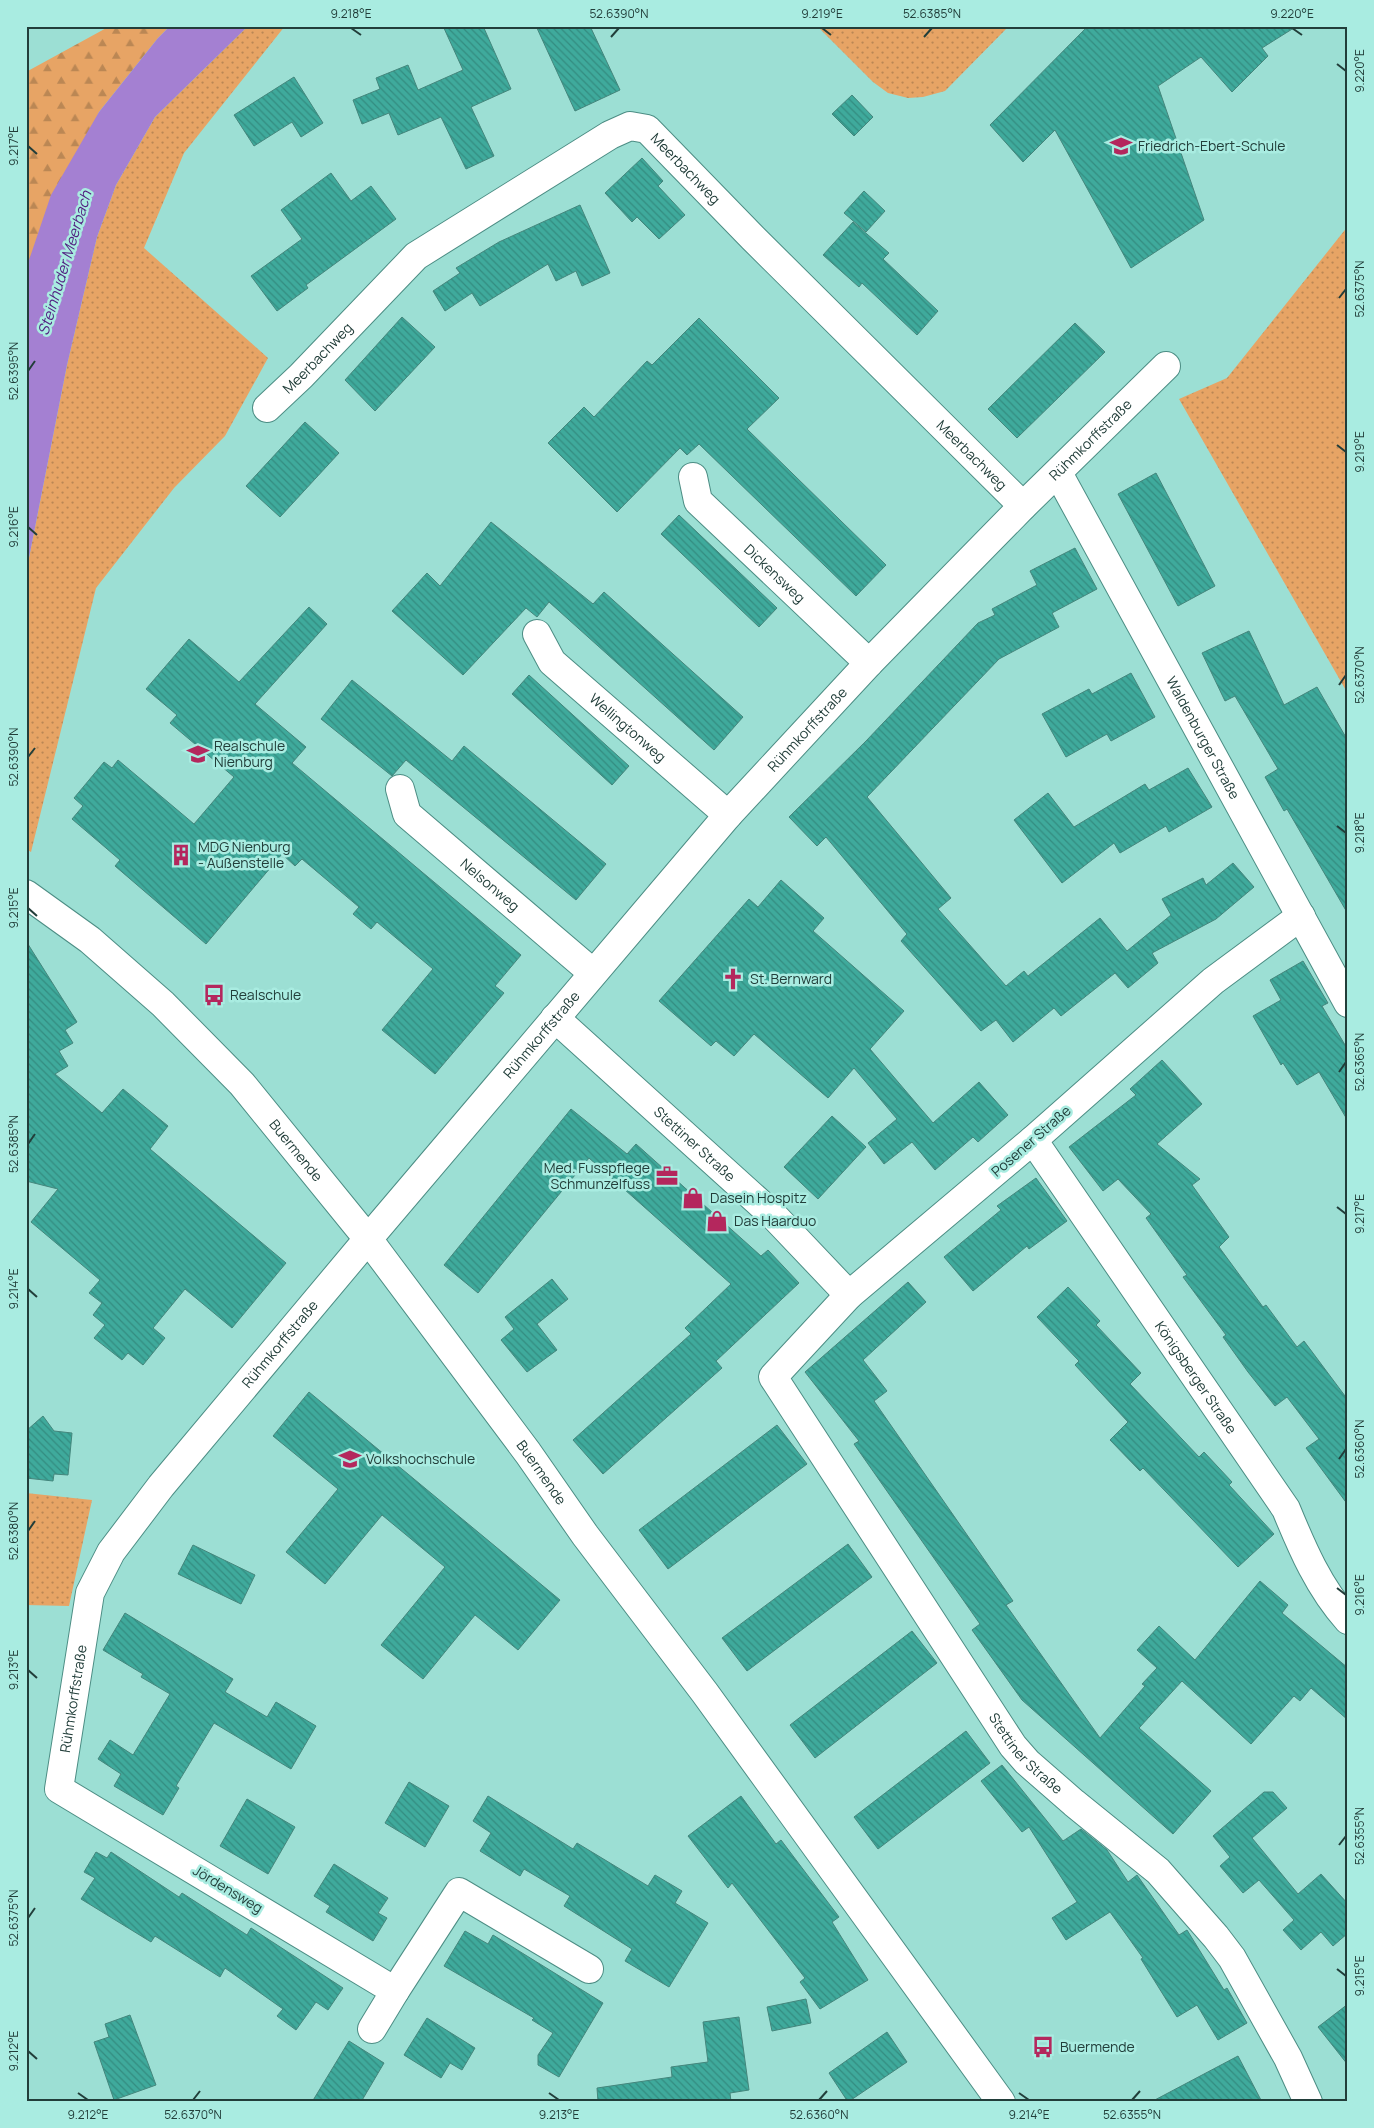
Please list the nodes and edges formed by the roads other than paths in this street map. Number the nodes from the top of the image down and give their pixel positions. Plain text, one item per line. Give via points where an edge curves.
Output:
1 (1166, 366) dead end
2 (267, 408) dead end
3 (1058, 473) junction
4 (693, 477) dead end
5 (1022, 506) junction
6 (537, 634) dead end
7 (869, 663) junction
8 (400, 789) dead end
9 (728, 815) junction
10 (26, 894) edge
11 (1301, 916) junction
12 (593, 973) junction
13 (1348, 1003) edge
14 (555, 1018) junction
15 (1033, 1140) junction
16 (368, 1239) junction
17 (849, 1295) junction
18 (773, 1377) joint
19 (1348, 1620) edge
20 (59, 1789) joint
21 (589, 1970) dead end
22 (395, 1991) junction
23 (372, 2028) dead end
24 (1001, 2102) edge
25 (1308, 2102) edge

1 - 3 street, Rühmkorffstraße
2 - 5 street, Meerbachweg via 416,256 610,135 630,126 647,129
3 - 5 street, Rühmkorffstraße
3 - 11 street, Waldenburger Straße
4 - 7 street, Dickensweg via 698,501
5 - 7 street, Rühmkorffstraße
6 - 9 street, Wellingtonweg via 552,662
7 - 9 street, Rühmkorffstraße
8 - 12 street, Nelsonweg via 407,814
9 - 12 street, Rühmkorffstraße
10 - 16 street, Buermende via 90,940 163,1004 242,1084
11 - 13 street, Waldenburger Straße
11 - 15 street, Posener Straße via 1213,981
12 - 14 street, Rühmkorffstraße
14 - 16 street, Rühmkorffstraße
14 - 17 street, Stettiner Straße via 773,1215
15 - 17 street, Posener Straße
15 - 19 street, Königsberger Straße via 1286,1509 1304,1554
16 - 20 street, Rühmkorffstraße via 161,1486 112,1552 90,1593
16 - 24 street, Buermende via 705,1693
17 - 18 street, Posener Straße
18 - 25 street, Stettiner Straße via 1014,1746 1027,1762 1074,1803 1158,1871 1216,1938 1232,1958 1288,2058
20 - 22 street, Jördensweg
21 - 22 street via 459,1892
22 - 23 street

